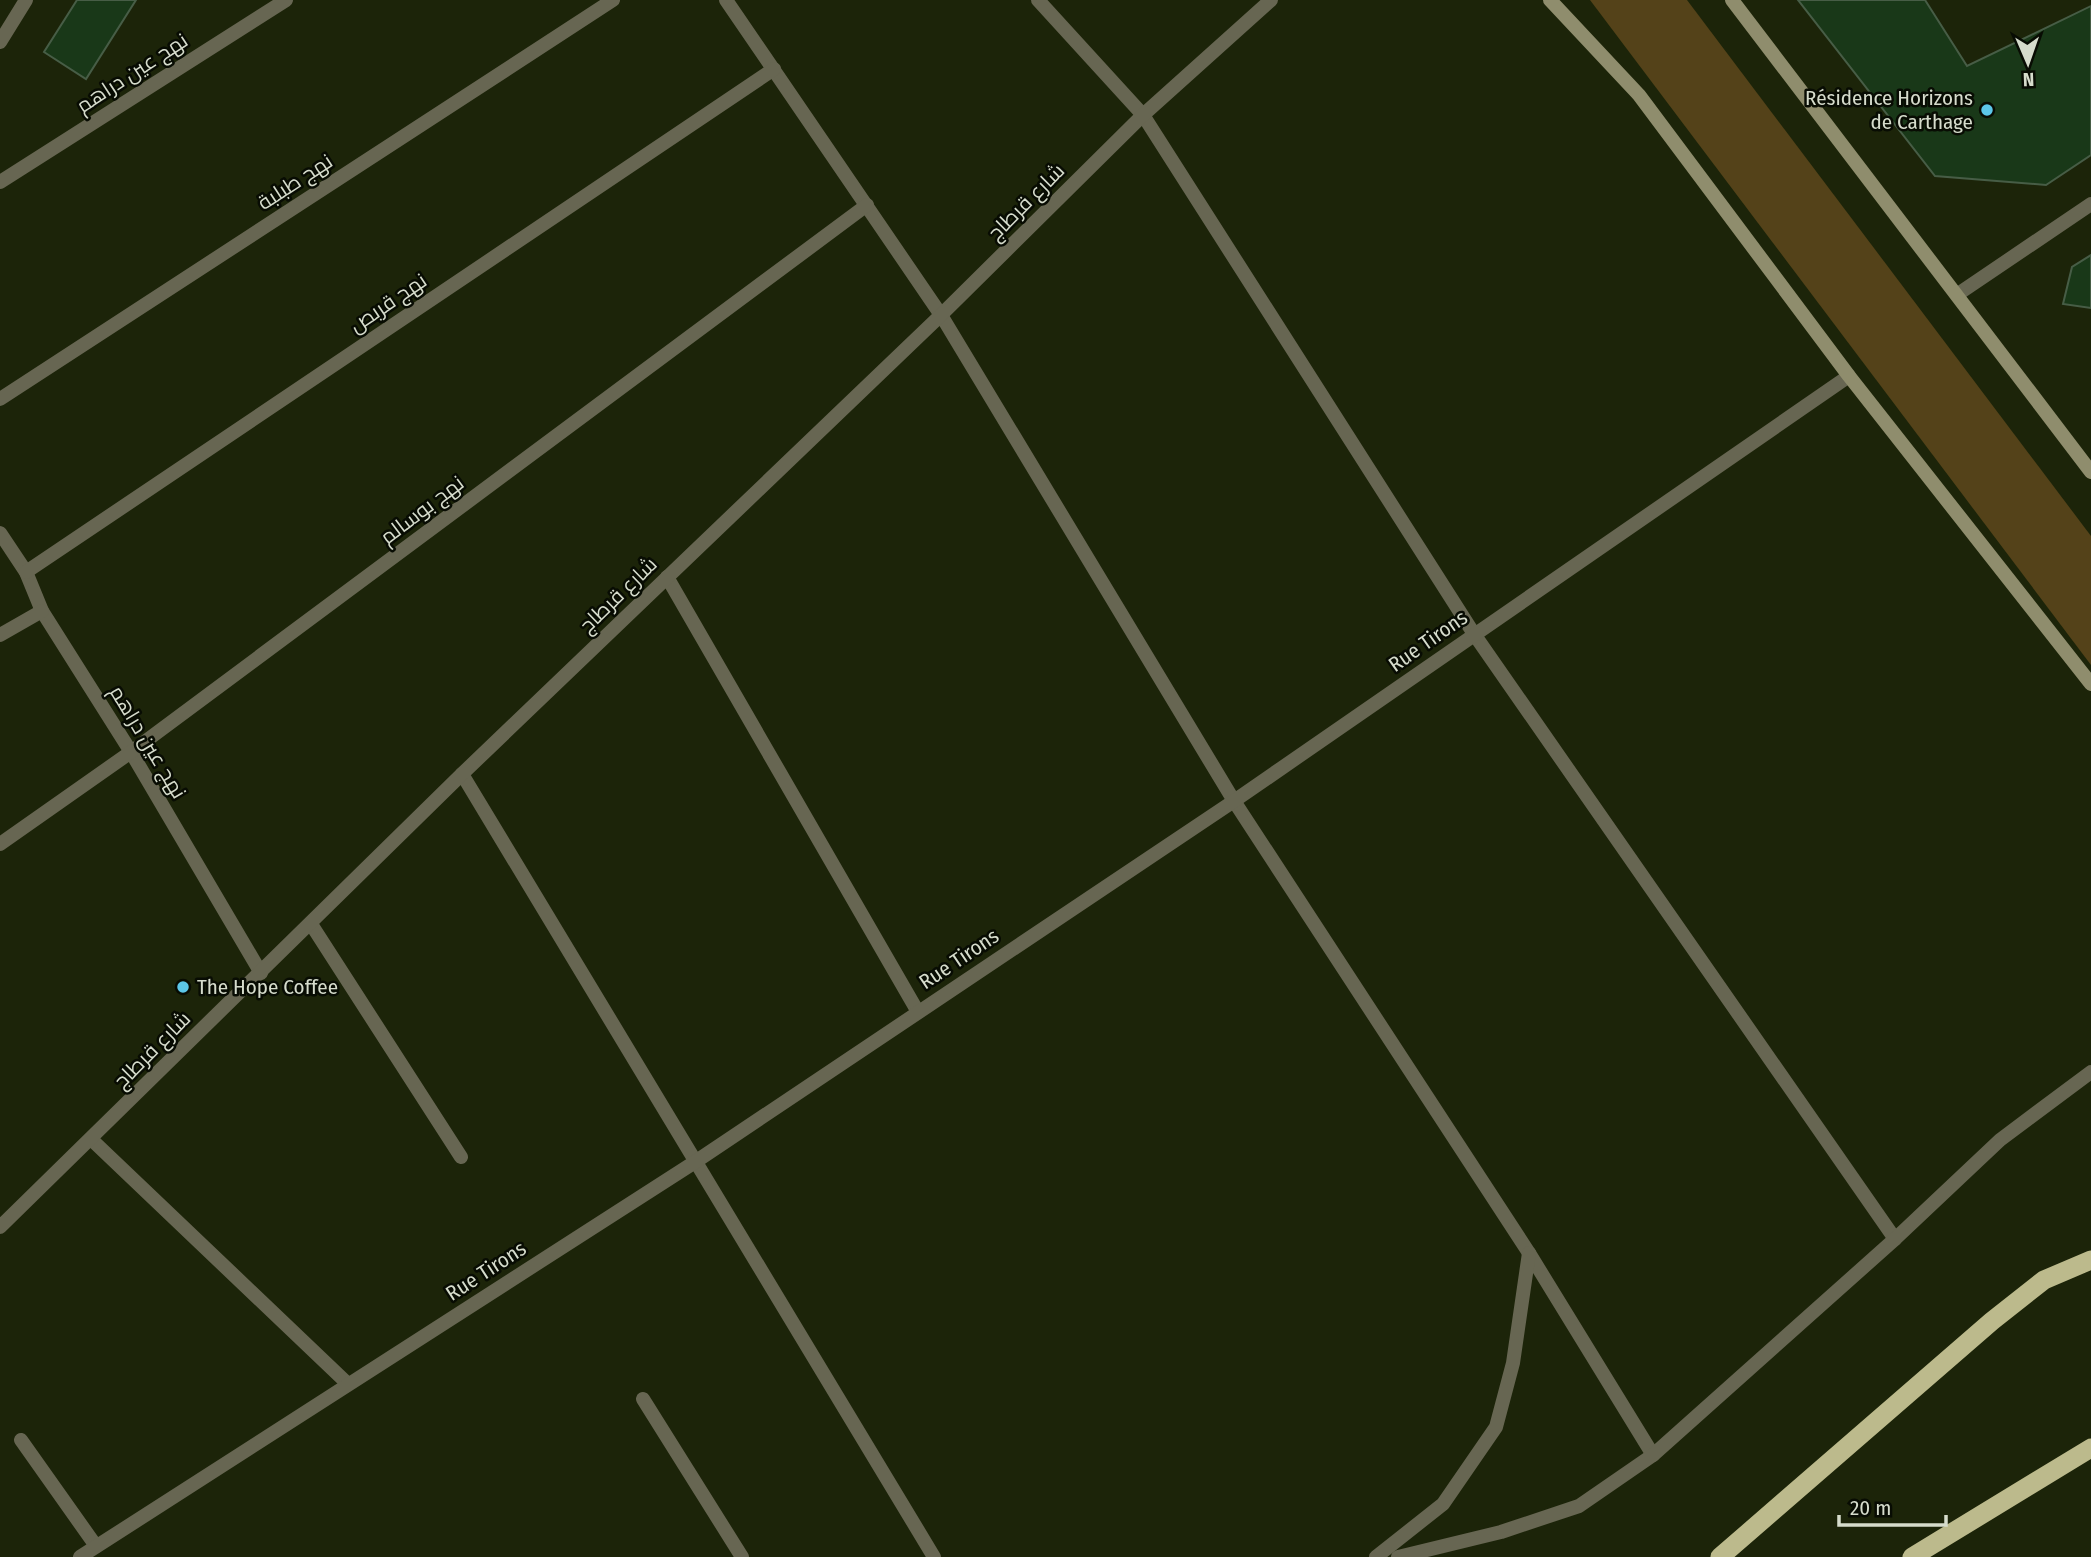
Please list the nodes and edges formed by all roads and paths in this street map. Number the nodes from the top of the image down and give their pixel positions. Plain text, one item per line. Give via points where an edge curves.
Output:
1 (26, 0) edge
2 (286, 0) edge
3 (613, 0) edge
4 (726, 0) edge
5 (1038, 0) edge
6 (1271, 0) edge
7 (1550, 0) edge
8 (1732, 0) edge
9 (0, 42) edge
10 (774, 69) junction
11 (1143, 115) junction
12 (0, 182) edge
13 (2091, 204) edge
14 (867, 205) junction
15 (1958, 295) junction
16 (941, 315) junction
17 (1849, 376) junction
18 (0, 399) edge
19 (2091, 472) edge
20 (0, 533) edge
21 (26, 572) junction
22 (667, 577) junction
23 (42, 611) junction
24 (1474, 634) junction
25 (0, 635) edge
26 (2091, 684) edge
27 (131, 752) junction
28 (462, 775) junction
29 (1234, 801) junction
30 (0, 844) edge
31 (311, 924) junction
32 (261, 973) junction
33 (918, 1012) junction
34 (2091, 1072) edge
35 (92, 1140) junction
36 (461, 1157) dead end
37 (695, 1162) junction
38 (0, 1227) edge
39 (1895, 1239) junction
40 (1529, 1253) junction
41 (2091, 1260) edge
42 (348, 1384) junction
43 (643, 1399) dead end
44 (22, 1440) dead end
45 (2091, 1448) edge
46 (1653, 1455) junction
47 (96, 1546) junction
48 (80, 1557) edge
49 (742, 1557) edge
50 (934, 1557) edge
51 (1376, 1557) edge
52 (1398, 1557) edge
53 (1720, 1557) edge
54 (1912, 1557) edge

1 - 9 street
2 - 12 street, نهج عين دراهم
3 - 18 street, نهج طبلبة
4 - 10 street
5 - 11 street
6 - 11 street, شارع قرطاج
7 - 17 main road via 1639,95
8 - 15 main road
10 - 14 street
10 - 21 street, نهج قربص
11 - 16 street, شارع قرطاج
11 - 24 street
13 - 15 street
14 - 16 street
14 - 27 street, نهج بوسالم
15 - 19 main road
16 - 22 street, شارع قرطاج
16 - 29 street
17 - 24 street, Rue Tirons
17 - 26 main road
20 - 21 street, نهج عين دراهم
21 - 23 street, نهج عين دراهم
22 - 28 street, شارع قرطاج
22 - 33 street
23 - 25 street
23 - 27 street, نهج عين دراهم
24 - 29 street, Rue Tirons
24 - 39 street
27 - 30 street, نهج بوسالم
27 - 32 street, نهج عين دراهم
28 - 31 street, شارع قرطاج
28 - 37 street
29 - 33 street, Rue Tirons
29 - 40 street
31 - 32 street, شارع قرطاج
31 - 36 street
32 - 35 street, شارع قرطاج
33 - 37 street, Rue Tirons
34 - 39 street via 2000,1140
35 - 38 street, شارع قرطاج
35 - 42 street
37 - 42 street, Rue Tirons
37 - 50 street
39 - 46 street
40 - 46 street
40 - 51 street via 1513,1363 1496,1427 1443,1504
41 - 53 highway via 2045,1280 1992,1321
42 - 47 street, Rue Tirons
43 - 49 street
44 - 47 street
45 - 54 highway
46 - 52 street via 1578,1506 1501,1532
47 - 48 street, Rue Tirons

